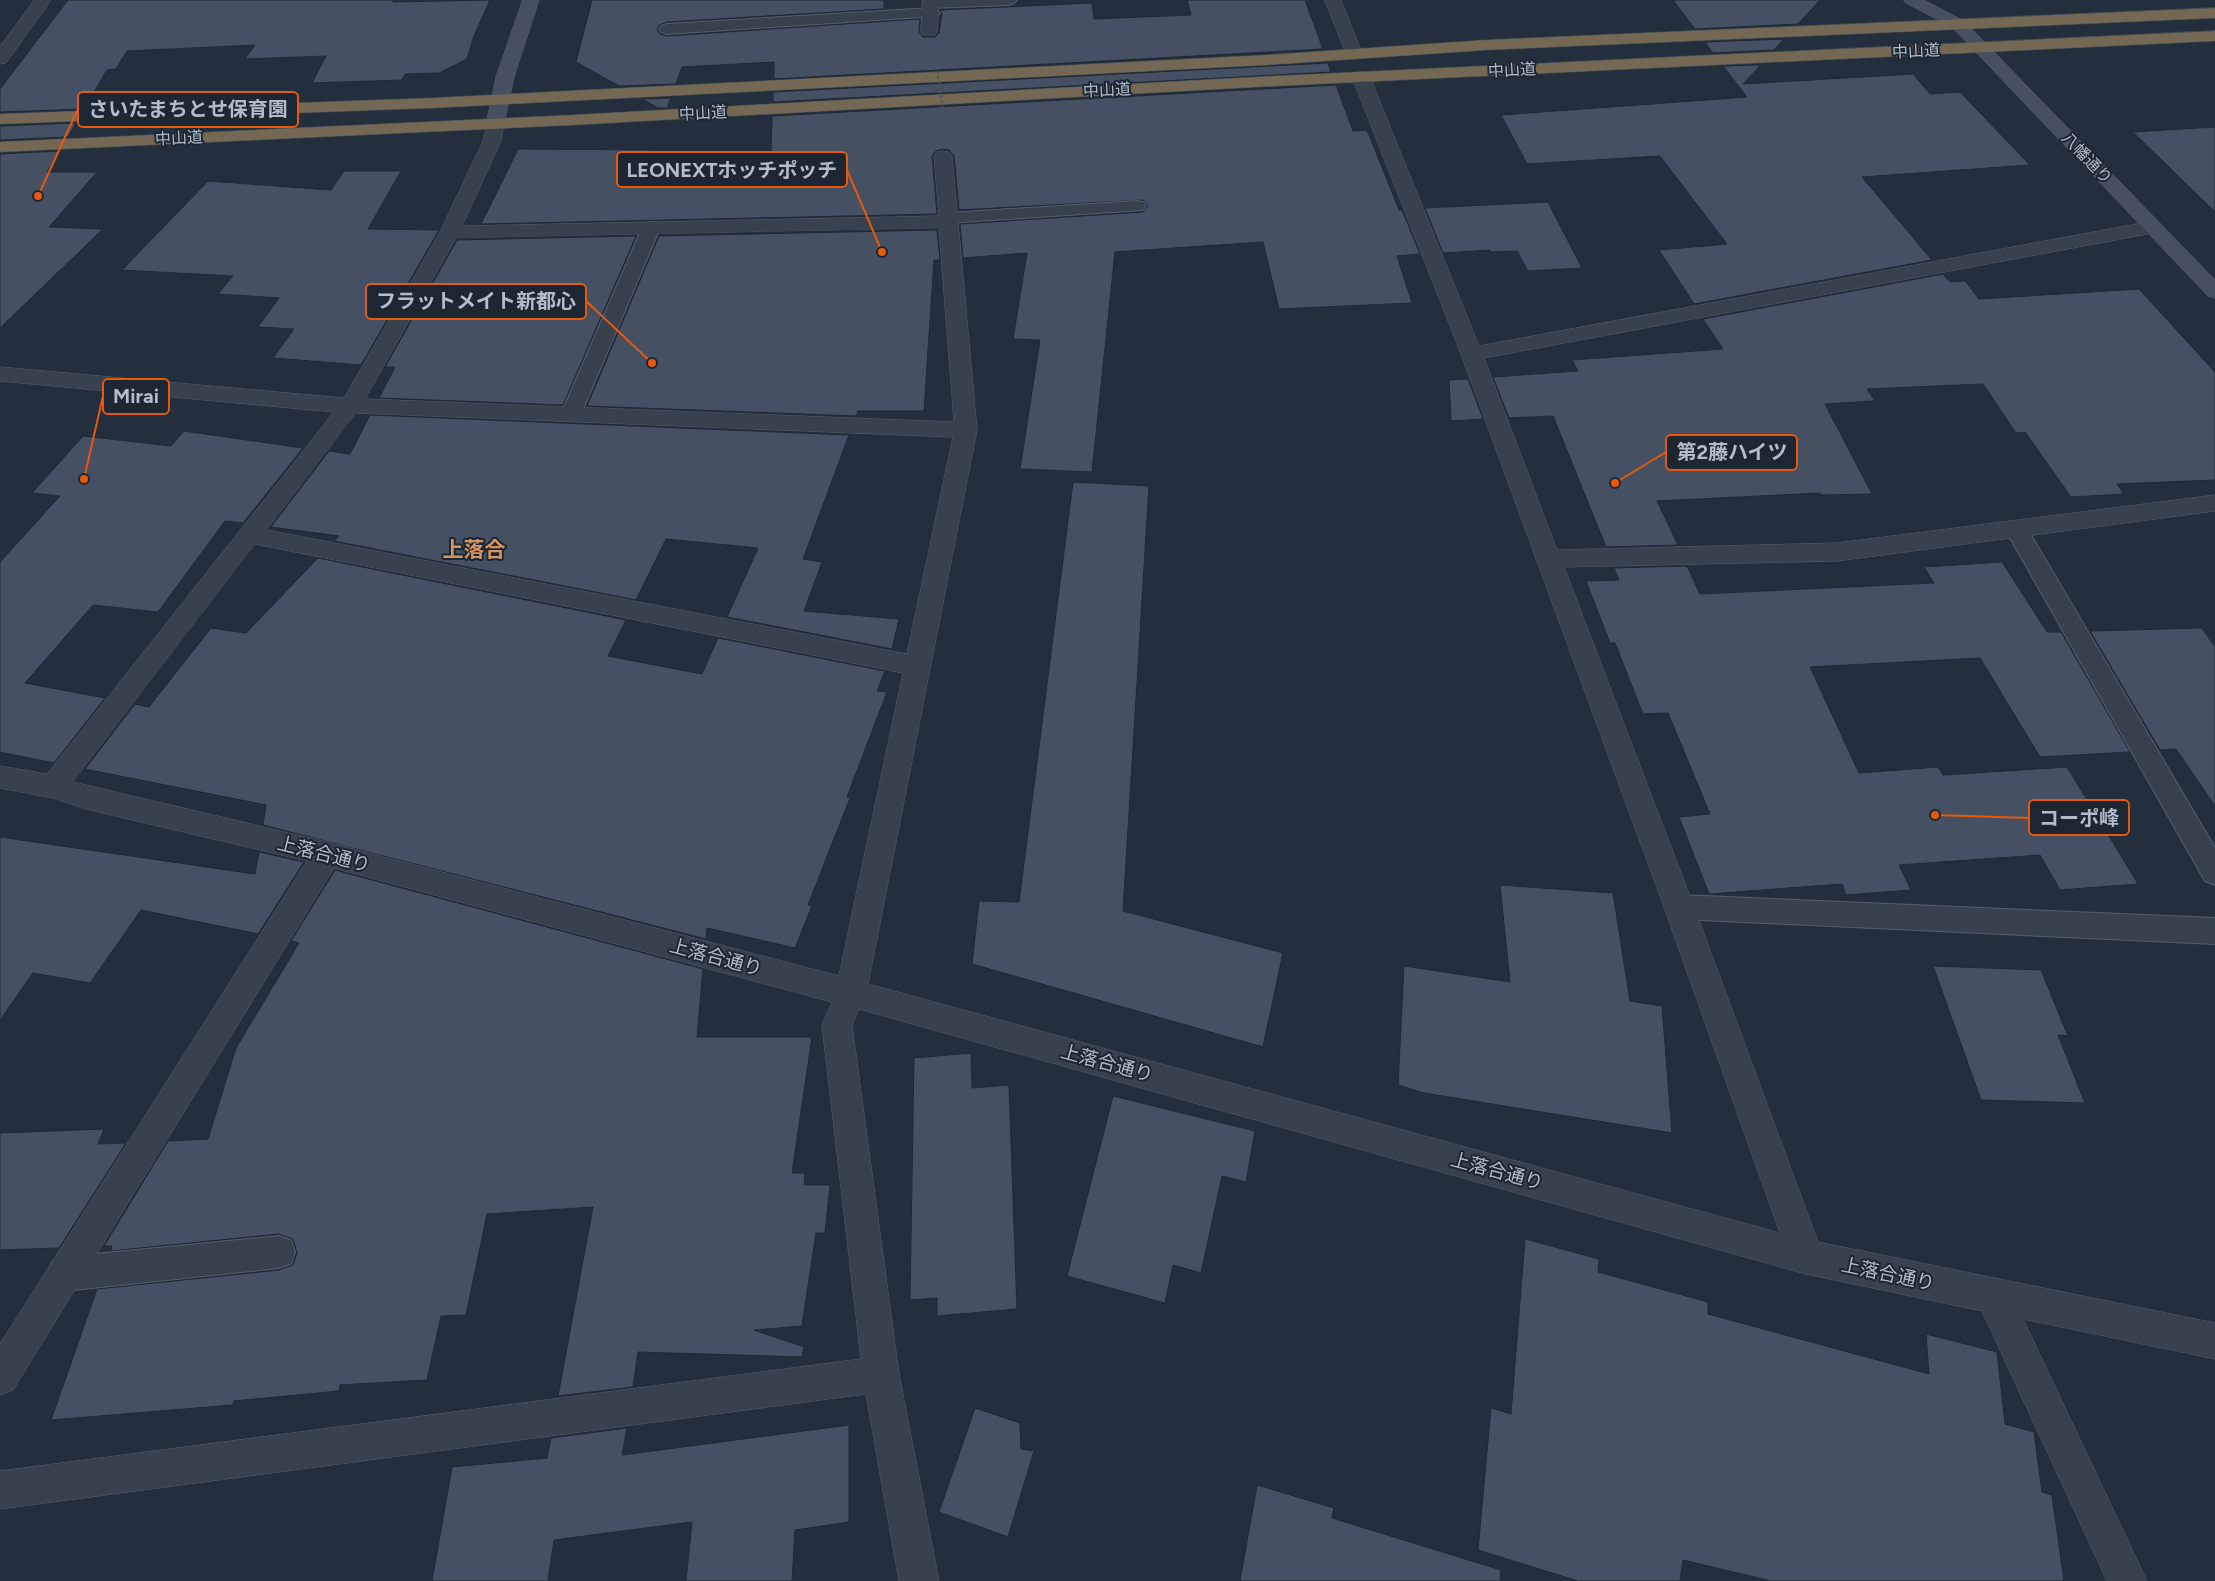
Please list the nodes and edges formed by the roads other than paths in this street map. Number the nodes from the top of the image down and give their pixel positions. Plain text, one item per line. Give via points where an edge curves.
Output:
1 (43, 0) edge
2 (531, 0) edge
3 (1009, 0) edge
4 (1333, 0) edge
5 (1912, 0) edge
6 (1954, 2) dead end
7 (931, 5) edge
8 (2215, 13) edge
9 (1958, 24) junction
10 (667, 29) dead end
11 (929, 32) dead end
12 (2215, 36) edge
13 (1982, 48) junction
14 (0, 59) edge
15 (1358, 65) junction
16 (501, 99) junction
17 (0, 119) edge
18 (496, 124) junction
19 (0, 147) edge
20 (943, 156) dead end
21 (1137, 206) dead end
22 (948, 220) junction
23 (2153, 227) junction
24 (650, 228) junction
25 (450, 232) junction
26 (2215, 292) edge
27 (1472, 354) junction
28 (0, 374) edge
29 (350, 406) junction
30 (571, 414) junction
31 (966, 430) junction
32 (2215, 503) edge
33 (2016, 529) junction
34 (251, 535) junction
35 (1548, 559) junction
36 (918, 666) junction
37 (0, 777) edge
38 (53, 787) junction
39 (327, 854) junction
40 (2215, 873) edge
41 (1679, 907) junction
42 (2215, 931) edge
43 (851, 993) junction
44 (279, 1252) dead end
45 (1806, 1257) junction
46 (64, 1274) junction
47 (1994, 1297) junction
48 (2215, 1341) edge
49 (881, 1374) junction
50 (0, 1377) edge
51 (0, 1490) edge
52 (919, 1581) edge
53 (2127, 1581) edge

1 - 14 street
2 - 16 main road via 505,77
3 - 7 lane
4 - 15 street
5 - 9 main road, 八幡通り
6 - 9 main road
7 - 10 lane
7 - 11 street
8 - 9 highway, 中山道
9 - 13 main road, 八幡通り
9 - 15 highway, 中山道 via 1495,44
12 - 13 highway, 中山道
13 - 15 highway, 中山道
13 - 23 main road, 八幡通り
15 - 16 highway, 中山道 via 1246,61
15 - 18 highway, 中山道
15 - 27 street
16 - 17 highway, 中山道
16 - 18 main road
18 - 19 highway, 中山道
18 - 25 street via 492,141
20 - 22 street
21 - 22 lane
22 - 24 street
22 - 31 street
23 - 26 main road, 八幡通り
23 - 27 street
24 - 25 street
24 - 30 lane
25 - 29 street
27 - 35 street
28 - 29 street
29 - 30 street
29 - 34 street
30 - 31 street
31 - 36 street
32 - 33 street
33 - 35 street via 1837,552
33 - 40 lane
34 - 36 street
34 - 38 street
35 - 41 street
36 - 43 street
37 - 38 street, 上落合通り
38 - 39 street, 上落合通り via 86,798
39 - 43 street, 上落合通り
39 - 46 street
41 - 42 lane
41 - 45 street
43 - 45 street, 上落合通り
43 - 49 street via 838,1025
44 - 46 lane
45 - 47 street, 上落合通り
46 - 50 street
47 - 48 street, 上落合通り
47 - 53 street
49 - 51 street
49 - 52 street

